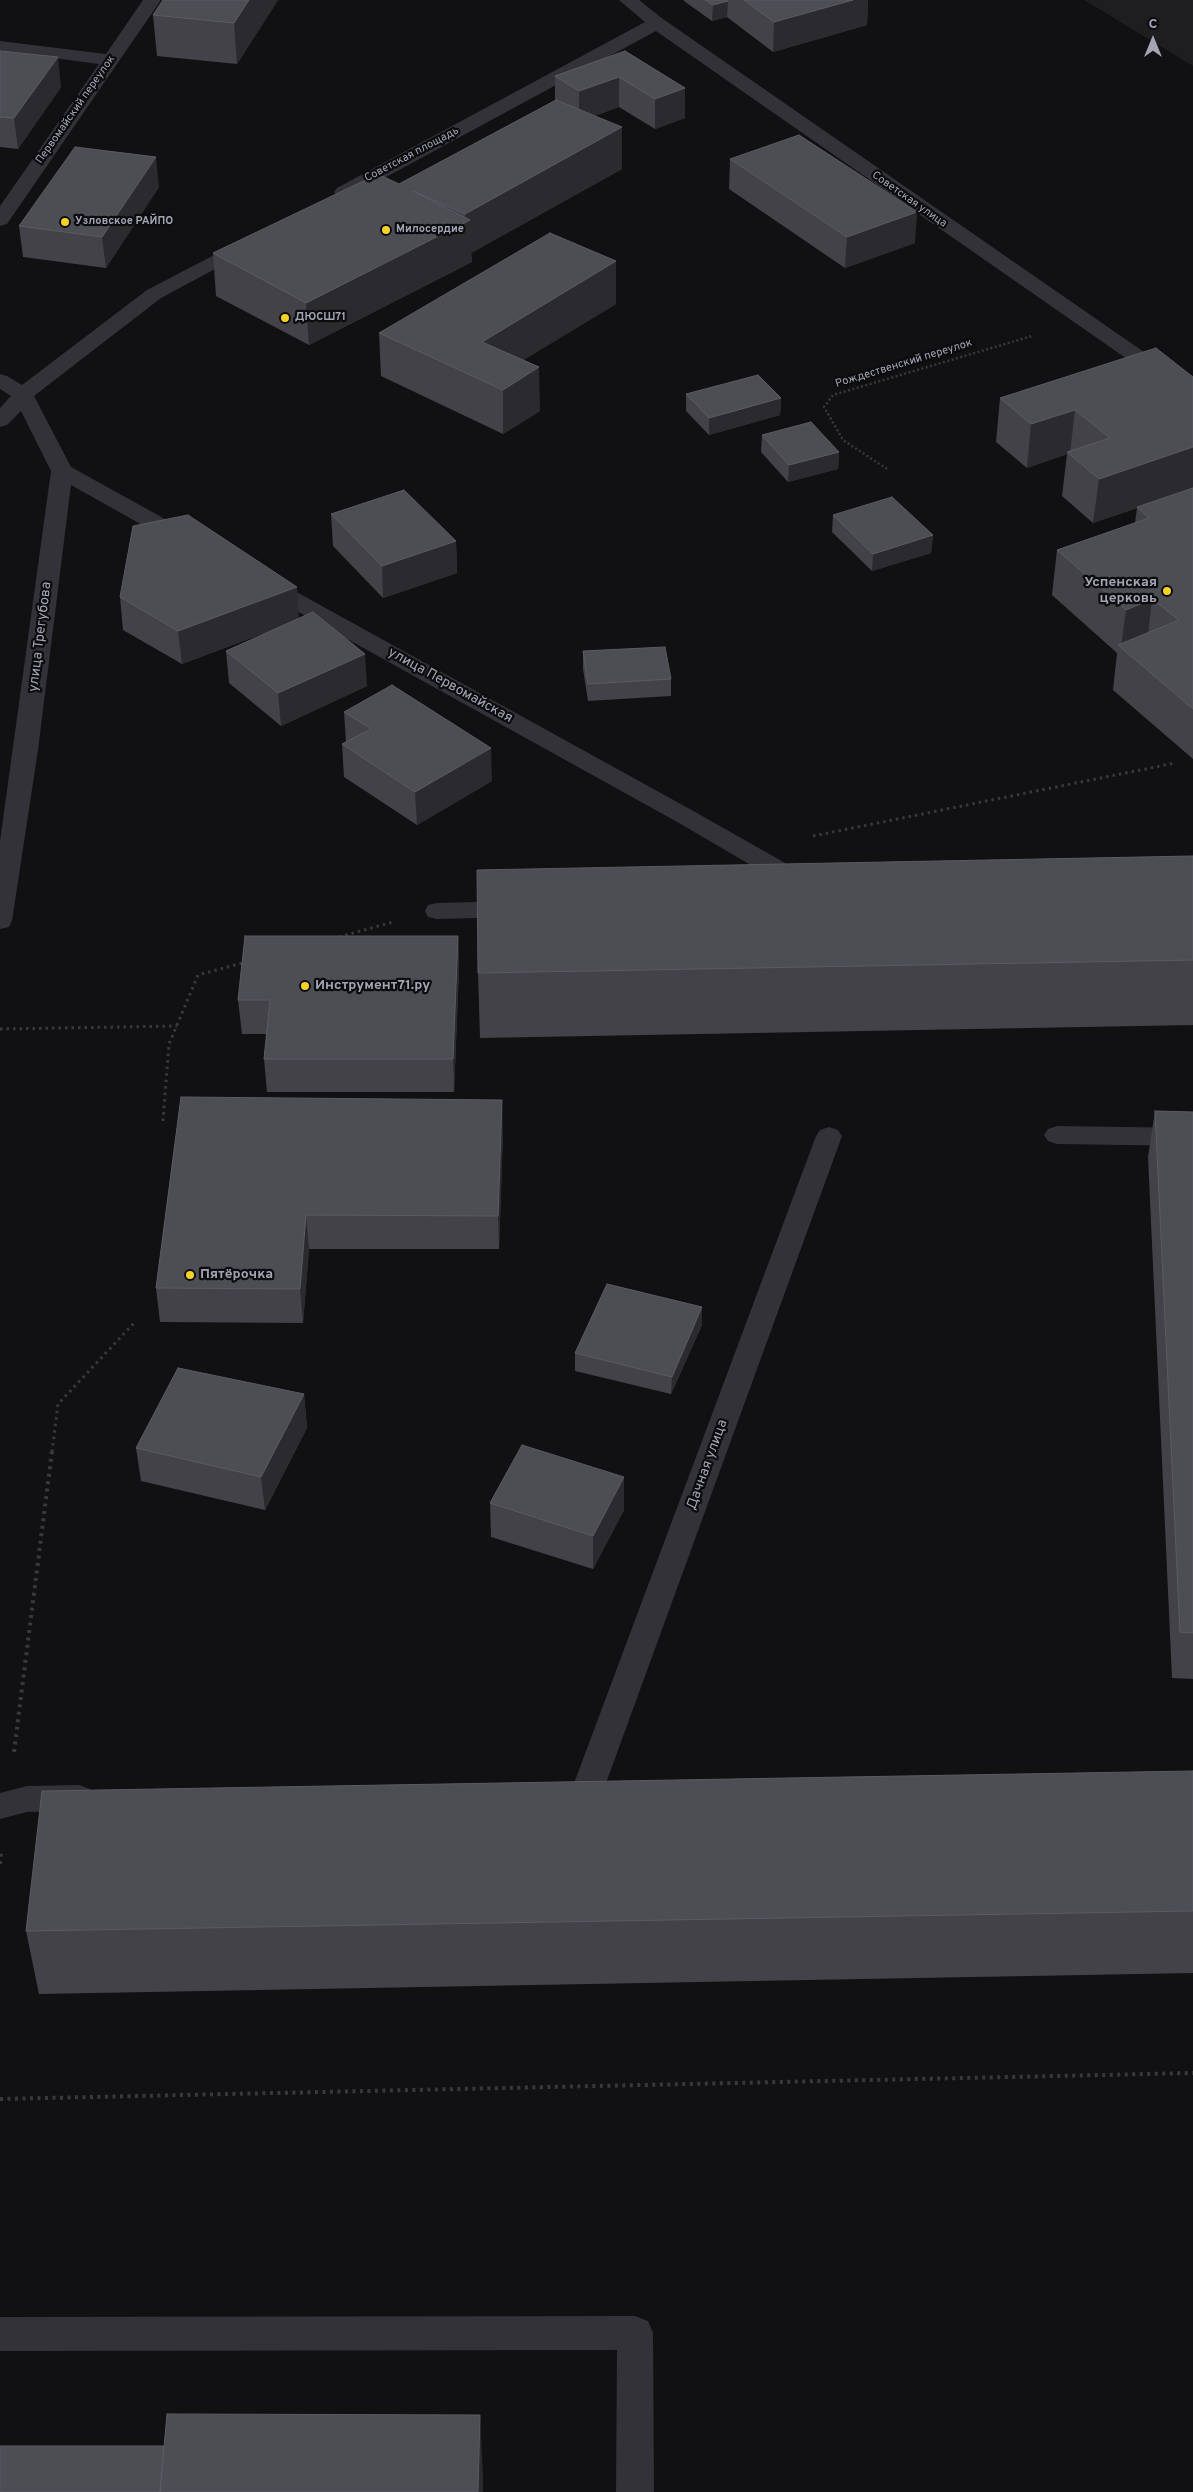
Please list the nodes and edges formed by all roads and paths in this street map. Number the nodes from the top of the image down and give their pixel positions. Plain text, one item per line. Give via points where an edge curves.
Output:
1 (152, 0) edge
2 (628, 0) edge
3 (657, 23) junction
4 (0, 46) edge
5 (110, 60) junction
6 (328, 201) edge
7 (0, 220) edge
8 (267, 233) edge
9 (1083, 321) junction
10 (0, 380) edge
11 (23, 395) junction
12 (1193, 396) edge
13 (0, 421) edge
14 (887, 469) dead end
15 (62, 471) junction
16 (201, 548) edge
17 (245, 573) edge
18 (1175, 763) dead end
19 (762, 861) junction
20 (807, 901) edge
21 (537, 909) edge
22 (437, 911) joint
23 (0, 922) edge
24 (332, 939) edge
25 (255, 959) edge
26 (177, 1026) junction
27 (0, 1029) edge
28 (164, 1121) dead end
29 (1057, 1135) dead end
30 (830, 1136) dead end
31 (1193, 1137) edge
32 (134, 1323) dead end
33 (586, 1794) edge
34 (107, 1798) edge
35 (4, 1806) edge
36 (0, 1864) edge
37 (1193, 2074) edge
38 (0, 2099) edge
39 (0, 2334) edge
40 (635, 2492) edge

1 - 5 street, Первомайский переулок
2 - 3 street, Советская улица
3 - 6 street, Советская площадь
3 - 9 street, Советская улица
4 - 5 street
5 - 7 street, Первомайский переулок
8 - 11 street via 154,294
9 - 12 street, Советская улица
9 - 14 path, Рождественский переулок via 833,395 824,407 843,440
10 - 11 street
11 - 13 street
11 - 15 street
15 - 16 street
15 - 23 street, улица Трегубова
17 - 19 street, улица Первомайская
18 - 19 path via 805,838
19 - 20 street, улица Первомайская
21 - 22 street
22 - 24 path
25 - 26 path via 198,975
26 - 27 path
26 - 28 path via 169,1044
29 - 31 street
30 - 33 street, Дачная улица
32 - 35 path via 58,1404
34 - 35 street via 27,1799
35 - 36 path
37 - 38 path
39 - 40 street via 635,2333

